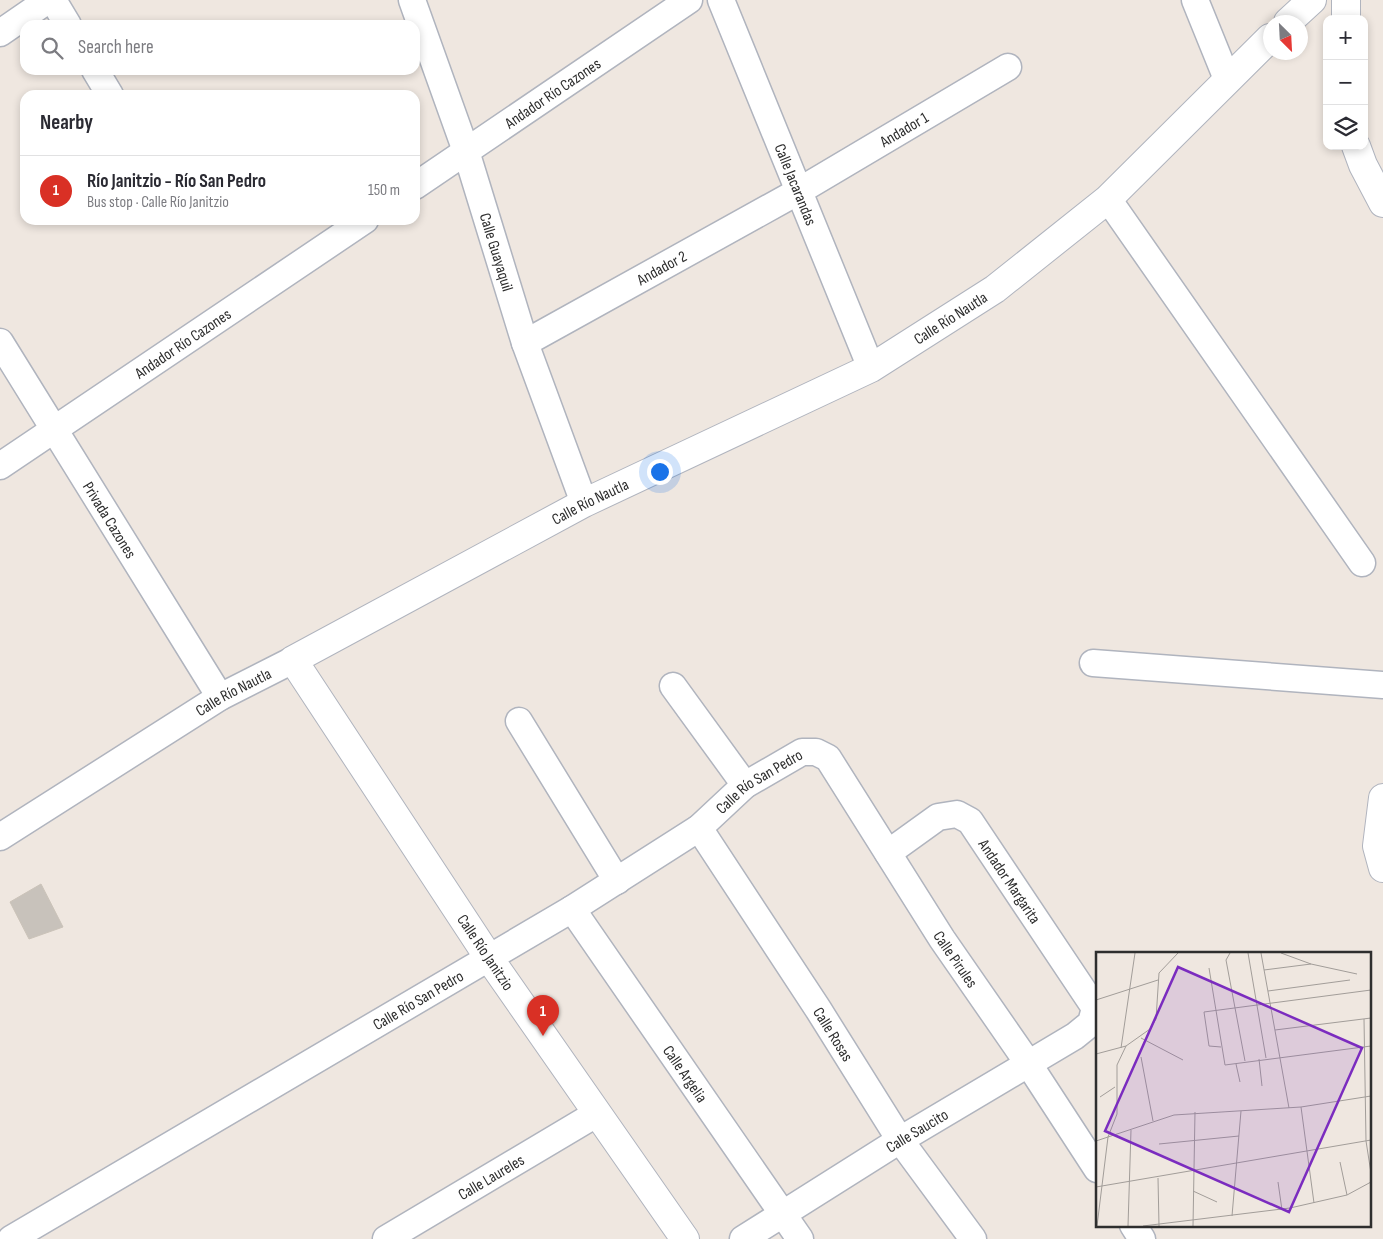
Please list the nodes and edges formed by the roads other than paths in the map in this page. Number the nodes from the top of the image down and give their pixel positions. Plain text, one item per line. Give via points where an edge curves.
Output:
1 (48, 0) edge
2 (53, 0) edge
3 (412, 0) edge
4 (689, 0) edge
5 (721, 0) edge
6 (1195, 0) edge
7 (1312, 0) edge
8 (1346, 0) edge
9 (1296, 15) edge
10 (1346, 15) edge
11 (65, 20) edge
12 (419, 20) edge
13 (420, 22) edge
14 (0, 33) edge
15 (1263, 45) edge
16 (1008, 67) dead end
17 (98, 75) edge
18 (1228, 79) junction
19 (107, 90) edge
20 (1357, 150) edge
21 (466, 151) junction
22 (420, 183) edge
23 (799, 191) junction
24 (1108, 199) junction
25 (1383, 203) edge
26 (358, 225) edge
27 (0, 342) edge
28 (525, 343) junction
29 (872, 368) junction
30 (55, 428) junction
31 (0, 466) edge
32 (584, 503) junction
33 (1362, 563) dead end
34 (294, 660) junction
35 (1093, 663) dead end
36 (1383, 685) edge
37 (673, 686) dead end
38 (220, 697) junction
39 (519, 722) dead end
40 (816, 752) joint
41 (745, 785) junction
42 (1383, 798) edge
43 (699, 828) junction
44 (0, 837) edge
45 (888, 853) junction
46 (1383, 868) edge
47 (617, 881) junction
48 (572, 909) junction
49 (489, 958) junction
50 (1091, 1023) joint
51 (1028, 1063) junction
52 (596, 1114) junction
53 (900, 1140) junction
54 (1096, 1167) edge
55 (783, 1214) junction
56 (1134, 1226) edge
57 (12, 1239) edge
58 (386, 1239) edge
59 (685, 1239) edge
60 (743, 1239) edge
61 (800, 1239) edge
62 (973, 1239) edge
63 (1142, 1239) edge

1 - 14 street
2 - 11 street
3 - 12 street, Calle Guayaquil
4 - 21 street, Andador Río Cazones
5 - 23 street, Calle Jacarandas
6 - 18 street
7 - 9 street
8 - 10 street
13 - 21 street, Calle Guayaquil
15 - 18 street, Calle Río Nautla
16 - 23 street, Andador 1
17 - 19 street
18 - 24 street, Calle Río Nautla
20 - 25 street
21 - 22 street, Andador Río Cazones
21 - 28 street, Calle Guayaquil
23 - 28 street, Andador 2
23 - 29 street, Calle Jacarandas
24 - 29 street, Calle Río Nautla via 995,289
24 - 33 street
26 - 30 street, Andador Río Cazones
27 - 30 street, Privada Cazones
28 - 32 street, Calle Guayaquil
29 - 32 street, Calle Río Nautla
30 - 31 street, Andador Río Cazones
30 - 38 street, Privada Cazones
32 - 34 street, Calle Río Nautla
34 - 38 street, Calle Río Nautla
34 - 49 street, Calle Río Janitzio
35 - 36 street
37 - 41 street
38 - 44 street, Calle Río Nautla
39 - 47 street
40 - 41 street, Calle Río San Pedro via 802,752
40 - 45 street, Calle Pirules via 828,758
41 - 43 street, Calle Río San Pedro
42 - 46 street via 1377,846
43 - 47 street, Calle Río San Pedro
43 - 53 street, Calle Rosas via 818,1008
45 - 50 street, Andador Margarita via 938,817 957,814 970,821 1095,1008
45 - 51 street, Calle Pirules via 942,939
47 - 48 street, Calle Río San Pedro
48 - 49 street, Calle Río San Pedro
48 - 55 street, Calle Argelia
49 - 52 street, Calle Río Janitzio
49 - 57 street, Calle Río San Pedro
50 - 51 street, Calle Saucito
51 - 53 street, Calle Saucito
51 - 54 street, Calle Pirules
52 - 58 street, Calle Laureles
52 - 59 street, Calle Río Janitzio
53 - 55 street, Calle Saucito
53 - 62 street, Calle Rosas
55 - 60 street, Calle Saucito
55 - 61 street, Calle Argelia
56 - 63 street

